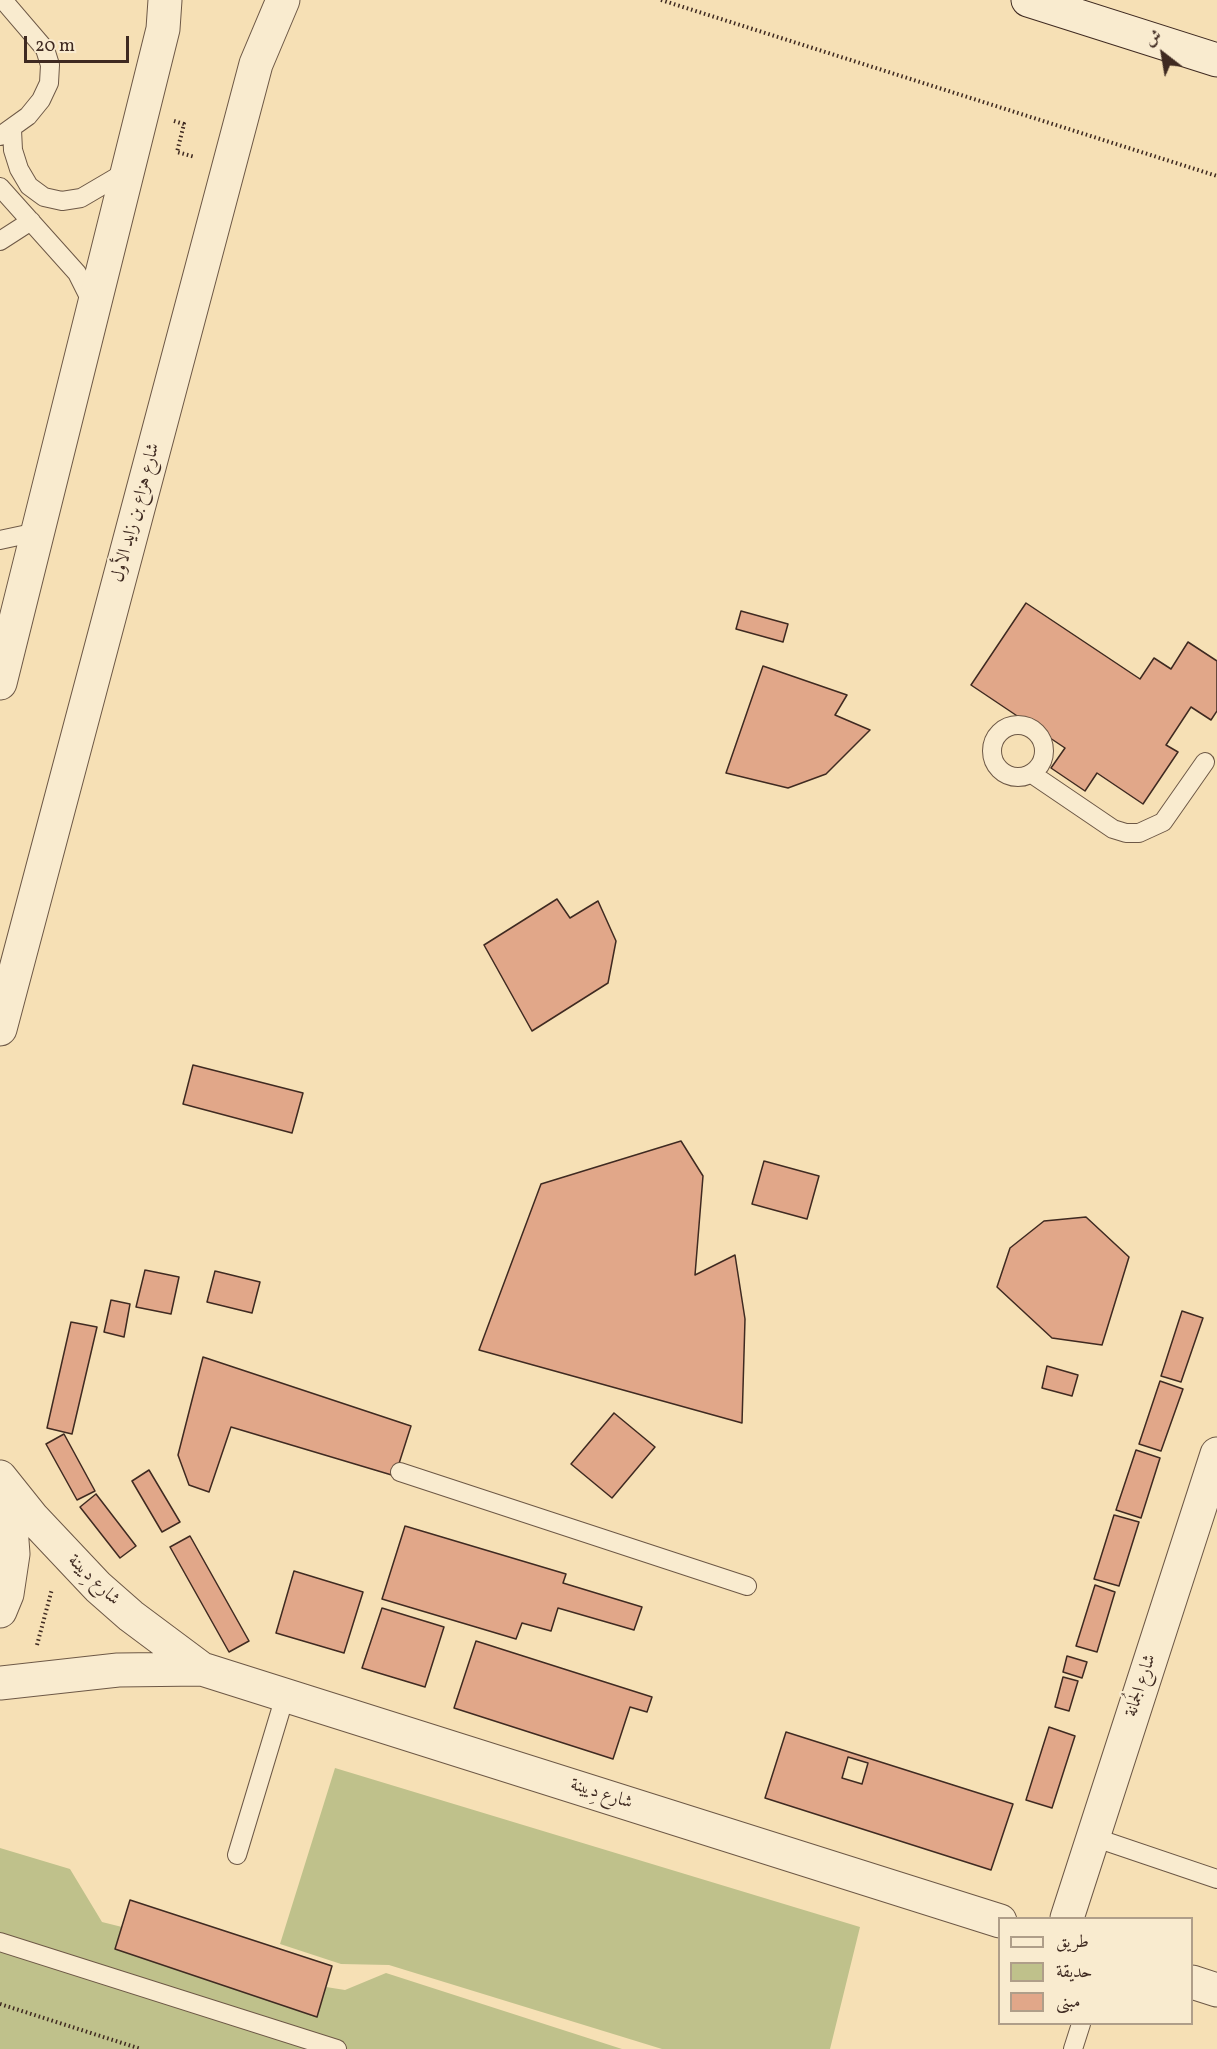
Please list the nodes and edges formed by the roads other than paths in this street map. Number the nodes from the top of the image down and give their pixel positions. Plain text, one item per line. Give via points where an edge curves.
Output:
1 (3, 0) edge
2 (165, 0) edge
3 (283, 0) edge
4 (1028, 0) edge
5 (1217, 60) edge
6 (6, 133) edge
7 (127, 171) junction
8 (3, 195) edge
9 (31, 221) junction
10 (0, 241) edge
11 (94, 307) junction
12 (38, 532) junction
13 (0, 540) edge
14 (0, 683) edge
15 (1205, 762) dead end
16 (1032, 774) dead end
17 (0, 1029) edge
18 (1217, 1454) edge
19 (400, 1472) dead end
20 (0, 1477) edge
21 (747, 1586) dead end
22 (0, 1611) edge
23 (202, 1669) junction
24 (0, 1683) edge
25 (285, 1696) junction
26 (1093, 1837) junction
27 (237, 1856) dead end
28 (1217, 1879) edge
29 (1066, 1917) edge
30 (998, 1921) edge
31 (0, 1942) edge
32 (1193, 1983) edge
33 (1217, 1990) edge
34 (1081, 2025) edge
35 (337, 2049) edge
36 (1073, 2049) edge

1 - 6 lane via 45,49 50,65 49,83 41,100
2 - 7 street via 163,29
3 - 17 street, شارع هزاع بن زايد الأول via 256,64
4 - 5 street
6 - 7 lane via 29,186 44,197 62,201 81,198
7 - 11 street
8 - 9 lane
9 - 10 lane
9 - 11 lane via 77,273
11 - 12 street
12 - 13 lane
12 - 14 street
15 - 16 lane via 1164,822 1139,833 1113,829
18 - 26 street, شارع الجُمانة
19 - 21 lane
20 - 22 street via 10,1514 13,1554
20 - 23 street, شارع دِيينة via 66,1555 131,1616
23 - 24 street, شارع دِيينة via 118,1670
23 - 25 street, شارع دِيينة
25 - 27 lane
25 - 30 street, شارع دِيينة
26 - 28 lane
26 - 29 street, شارع الجُمانة
31 - 35 lane
32 - 33 street
34 - 36 lane

